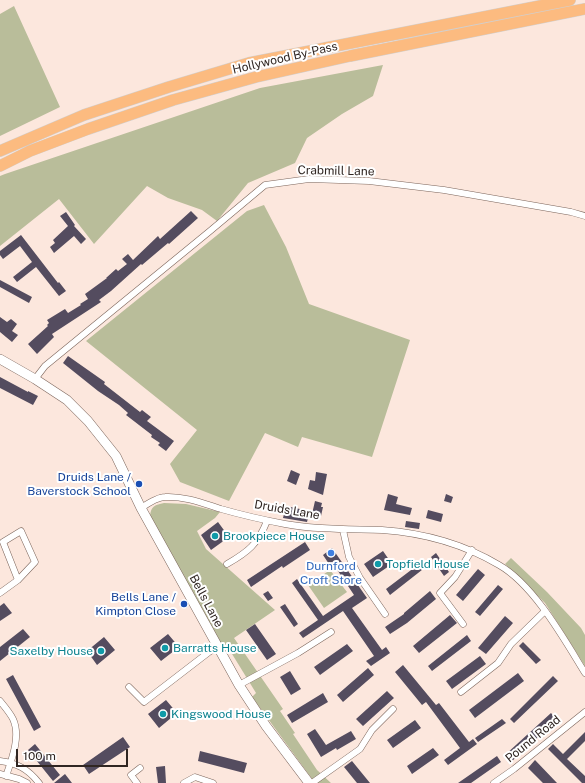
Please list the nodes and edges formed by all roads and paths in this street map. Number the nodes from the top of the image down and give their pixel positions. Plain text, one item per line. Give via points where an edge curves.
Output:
1 (570, 0) edge
2 (585, 9) edge
3 (0, 151) edge
4 (0, 166) edge
5 (585, 216) edge
6 (0, 359) edge
7 (35, 379) junction
8 (141, 508) junction
9 (267, 521) junction
10 (344, 530) junction
11 (472, 550) junction
12 (227, 564) dead end
13 (18, 580) junction
14 (0, 593) edge
15 (545, 611) junction
16 (385, 614) dead end
17 (463, 624) dead end
18 (331, 632) dead end
19 (217, 647) junction
20 (585, 672) edge
21 (239, 685) junction
22 (129, 687) dead end
23 (461, 692) dead end
24 (0, 701) edge
25 (393, 709) dead end
26 (585, 712) edge
27 (0, 761) edge
28 (11, 762) junction
29 (140, 768) dead end
30 (3, 775) edge
31 (27, 783) edge
32 (39, 783) edge
33 (137, 783) edge
34 (184, 783) edge
35 (213, 783) edge
36 (310, 783) edge
37 (494, 783) edge

1 - 3 highway, Hollywood By-Pass via 249,63 84,115
2 - 4 highway, Hollywood By-Pass via 248,79 173,100 88,129 30,151
5 - 7 street, Crabmill Lane via 444,190 369,181 309,179 265,185 46,366
6 - 7 street
7 - 8 street via 67,400 88,421 116,456
8 - 9 street, Druids Lane via 163,496 194,500
8 - 19 street, Bells Lane
9 - 10 street, Druids Lane via 298,527
9 - 12 street via 255,545
10 - 11 street, Druids Lane via 403,532 452,542
10 - 16 street via 349,557
11 - 15 street, Druids Lane via 511,572
11 - 17 street via 440,593
13 - 13 street via 3,542 21,530 35,562
13 - 14 street
15 - 20 street, Druids Lane
15 - 23 street via 511,644 498,663
18 - 21 street
19 - 21 street, Bells Lane
19 - 22 street via 144,702
21 - 36 street, Bells Lane via 270,732
24 - 28 street via 14,719 16,728
25 - 36 street via 372,730 360,749
26 - 37 street, Pound Road
27 - 28 street
28 - 30 street
28 - 32 street via 24,767
29 - 33 street via 131,775
30 - 31 street
34 - 35 street via 195,777

